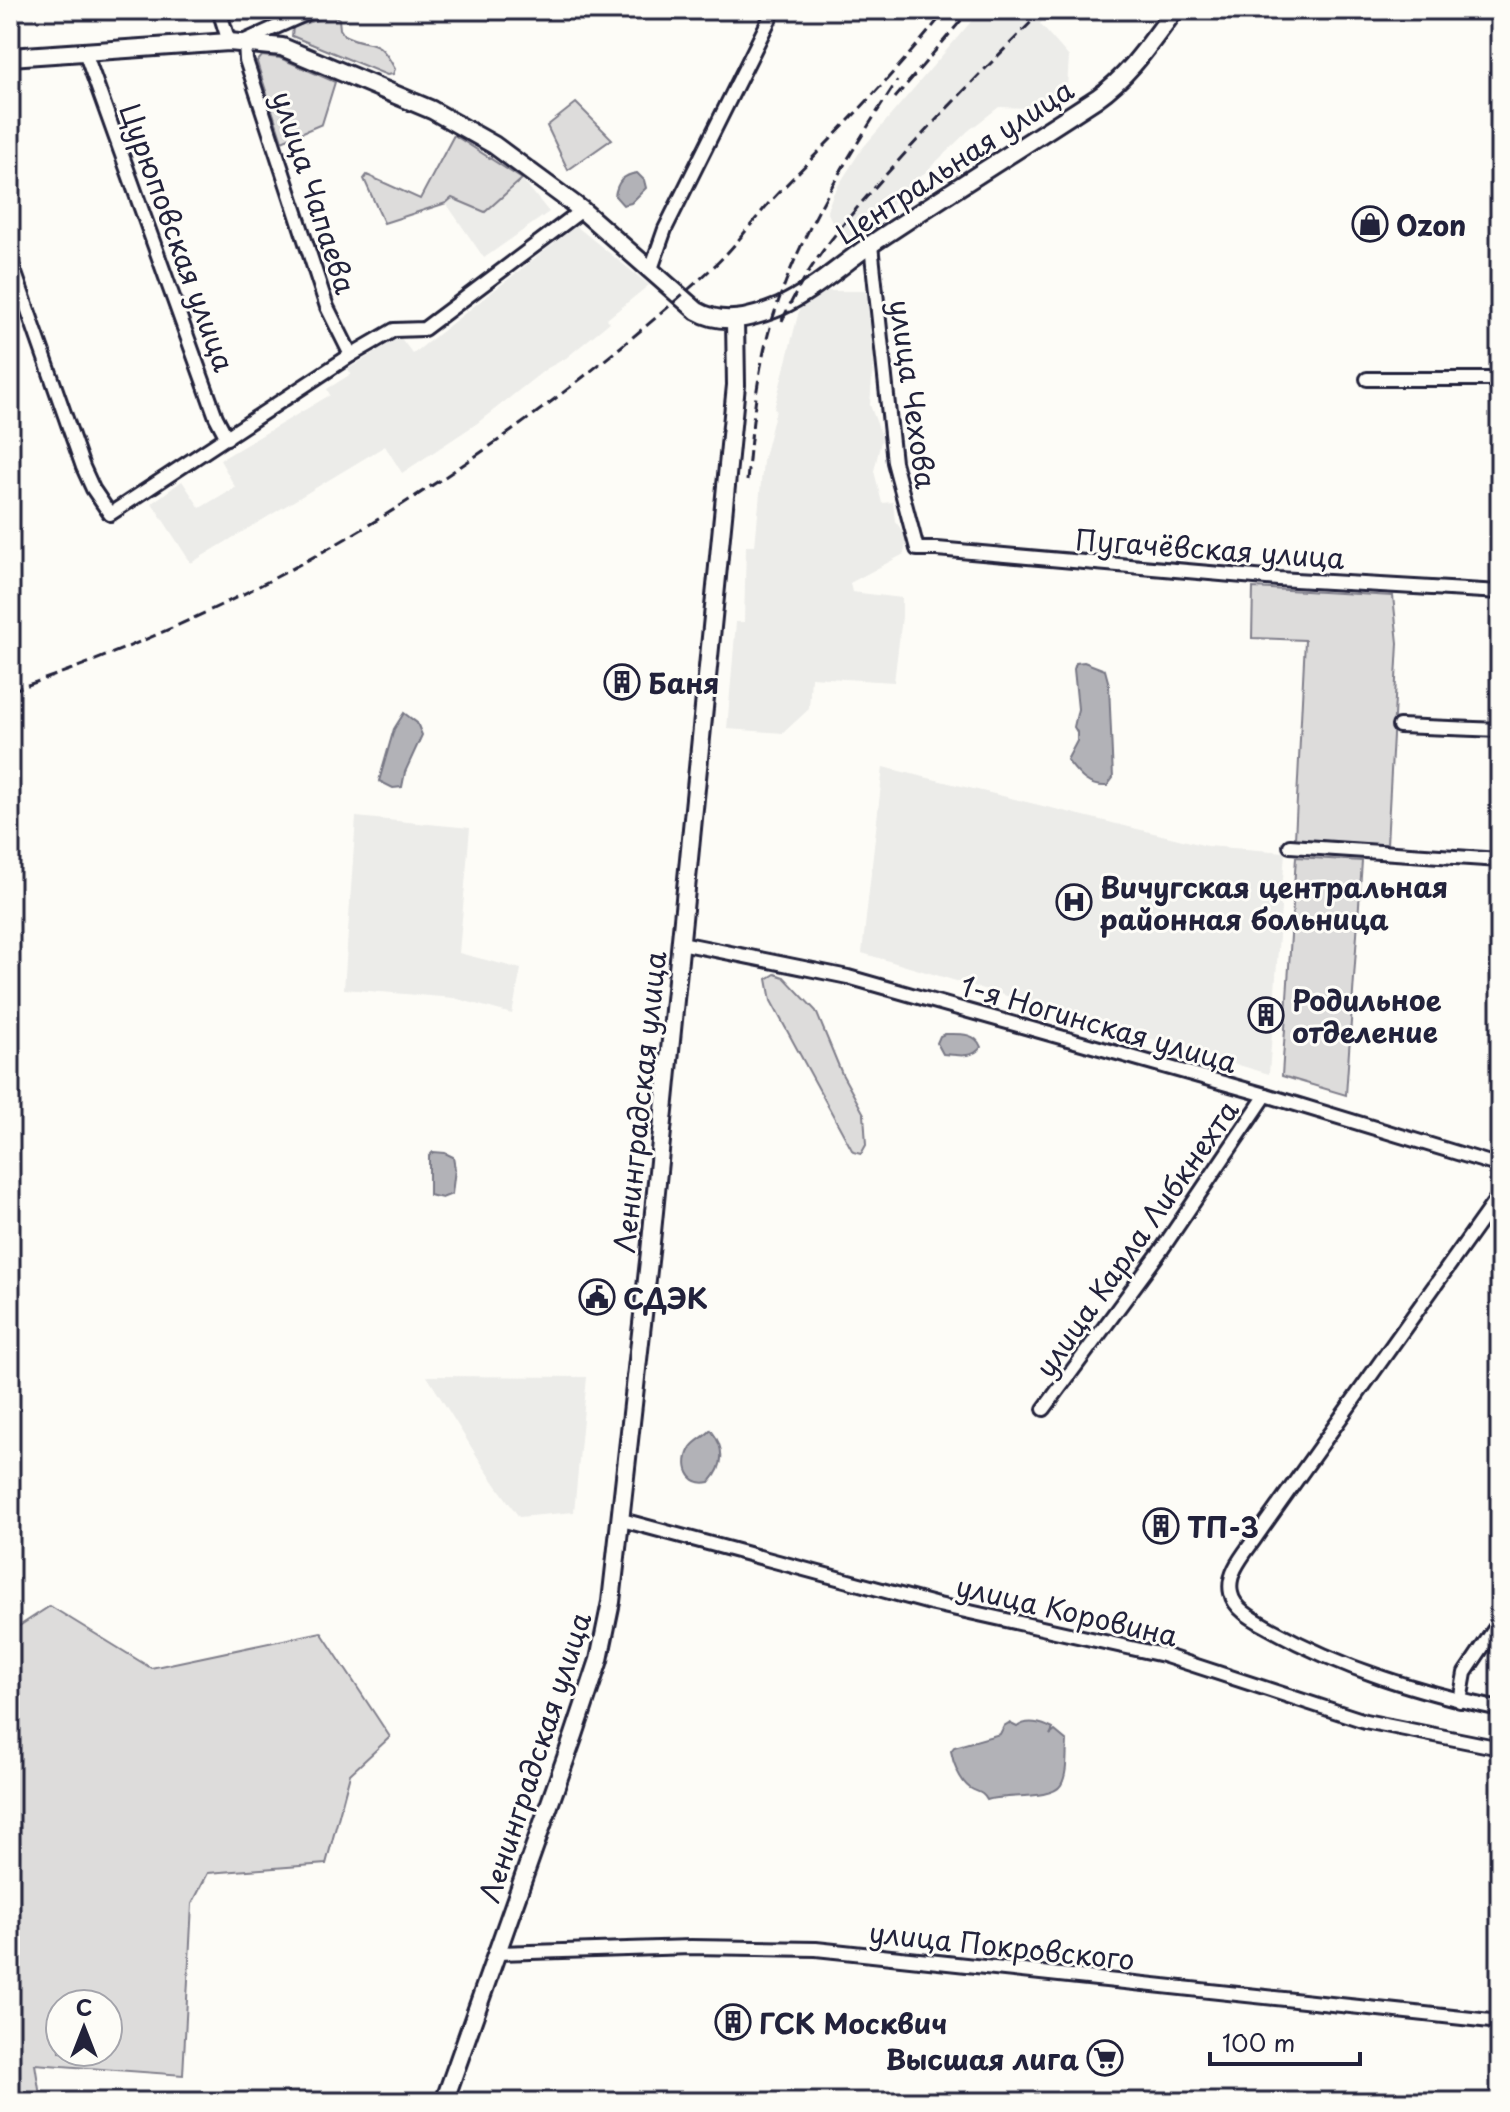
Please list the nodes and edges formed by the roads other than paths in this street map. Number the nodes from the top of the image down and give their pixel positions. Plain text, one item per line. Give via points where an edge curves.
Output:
1 (219, 10) edge
2 (314, 10) edge
3 (774, 10) edge
4 (1175, 10) edge
5 (237, 41) junction
6 (85, 52) junction
7 (10, 57) edge
8 (582, 210) junction
9 (871, 245) junction
10 (10, 259) edge
11 (651, 269) junction
12 (735, 320) junction
13 (351, 355) junction
14 (1367, 379) dead end
15 (1500, 379) edge
16 (227, 438) junction
17 (917, 549) joint
18 (1500, 592) edge
19 (1399, 726) dead end
20 (1500, 730) edge
21 (1290, 846) dead end
22 (1500, 860) edge
23 (681, 943) junction
24 (1266, 1095) junction
25 (1500, 1166) edge
26 (1500, 1194) edge
27 (1044, 1409) dead end
28 (622, 1520) junction
29 (1500, 1621) edge
30 (1460, 1701) junction
31 (1500, 1709) edge
32 (1500, 1748) edge
33 (497, 1953) junction
34 (1500, 2022) edge
35 (444, 2102) edge

1 - 5 street, улица Чапаева
2 - 5 street
3 - 11 street via 665,229
4 - 9 main road, Центральная улица via 1118,84
5 - 6 main road
5 - 8 main road via 282,47 432,110 494,145
5 - 13 street, улица Чапаева via 327,307
6 - 7 main road
6 - 16 street, Цурюповская улица
8 - 11 main road
8 - 13 street via 424,329 394,330
9 - 12 main road, Центральная улица via 792,300
9 - 17 street, улица Чехова via 894,462
10 - 16 street via 83,467 110,514
11 - 12 main road via 697,311
12 - 23 main road, Ленинградская улица via 736,385
13 - 16 street
14 - 15 street
17 - 18 street, Пугачёвская улица
19 - 20 street
21 - 22 street
23 - 24 street, 1-я Ногинская улица via 848,977
23 - 28 main road, Ленинградская улица
24 - 25 street, 1-я Ногинская улица
24 - 27 street, улица Карла Либкнехта
26 - 30 street via 1233,1572 1231,1594 1241,1610 1322,1655 1378,1678
28 - 32 street, улица Коровина via 934,1604 1163,1655 1365,1721
28 - 33 main road, Ленинградская улица via 599,1660
29 - 30 street via 1465,1673
30 - 31 street
33 - 34 street, улица Покровского via 816,1949
33 - 35 main road, Ленинградская улица

